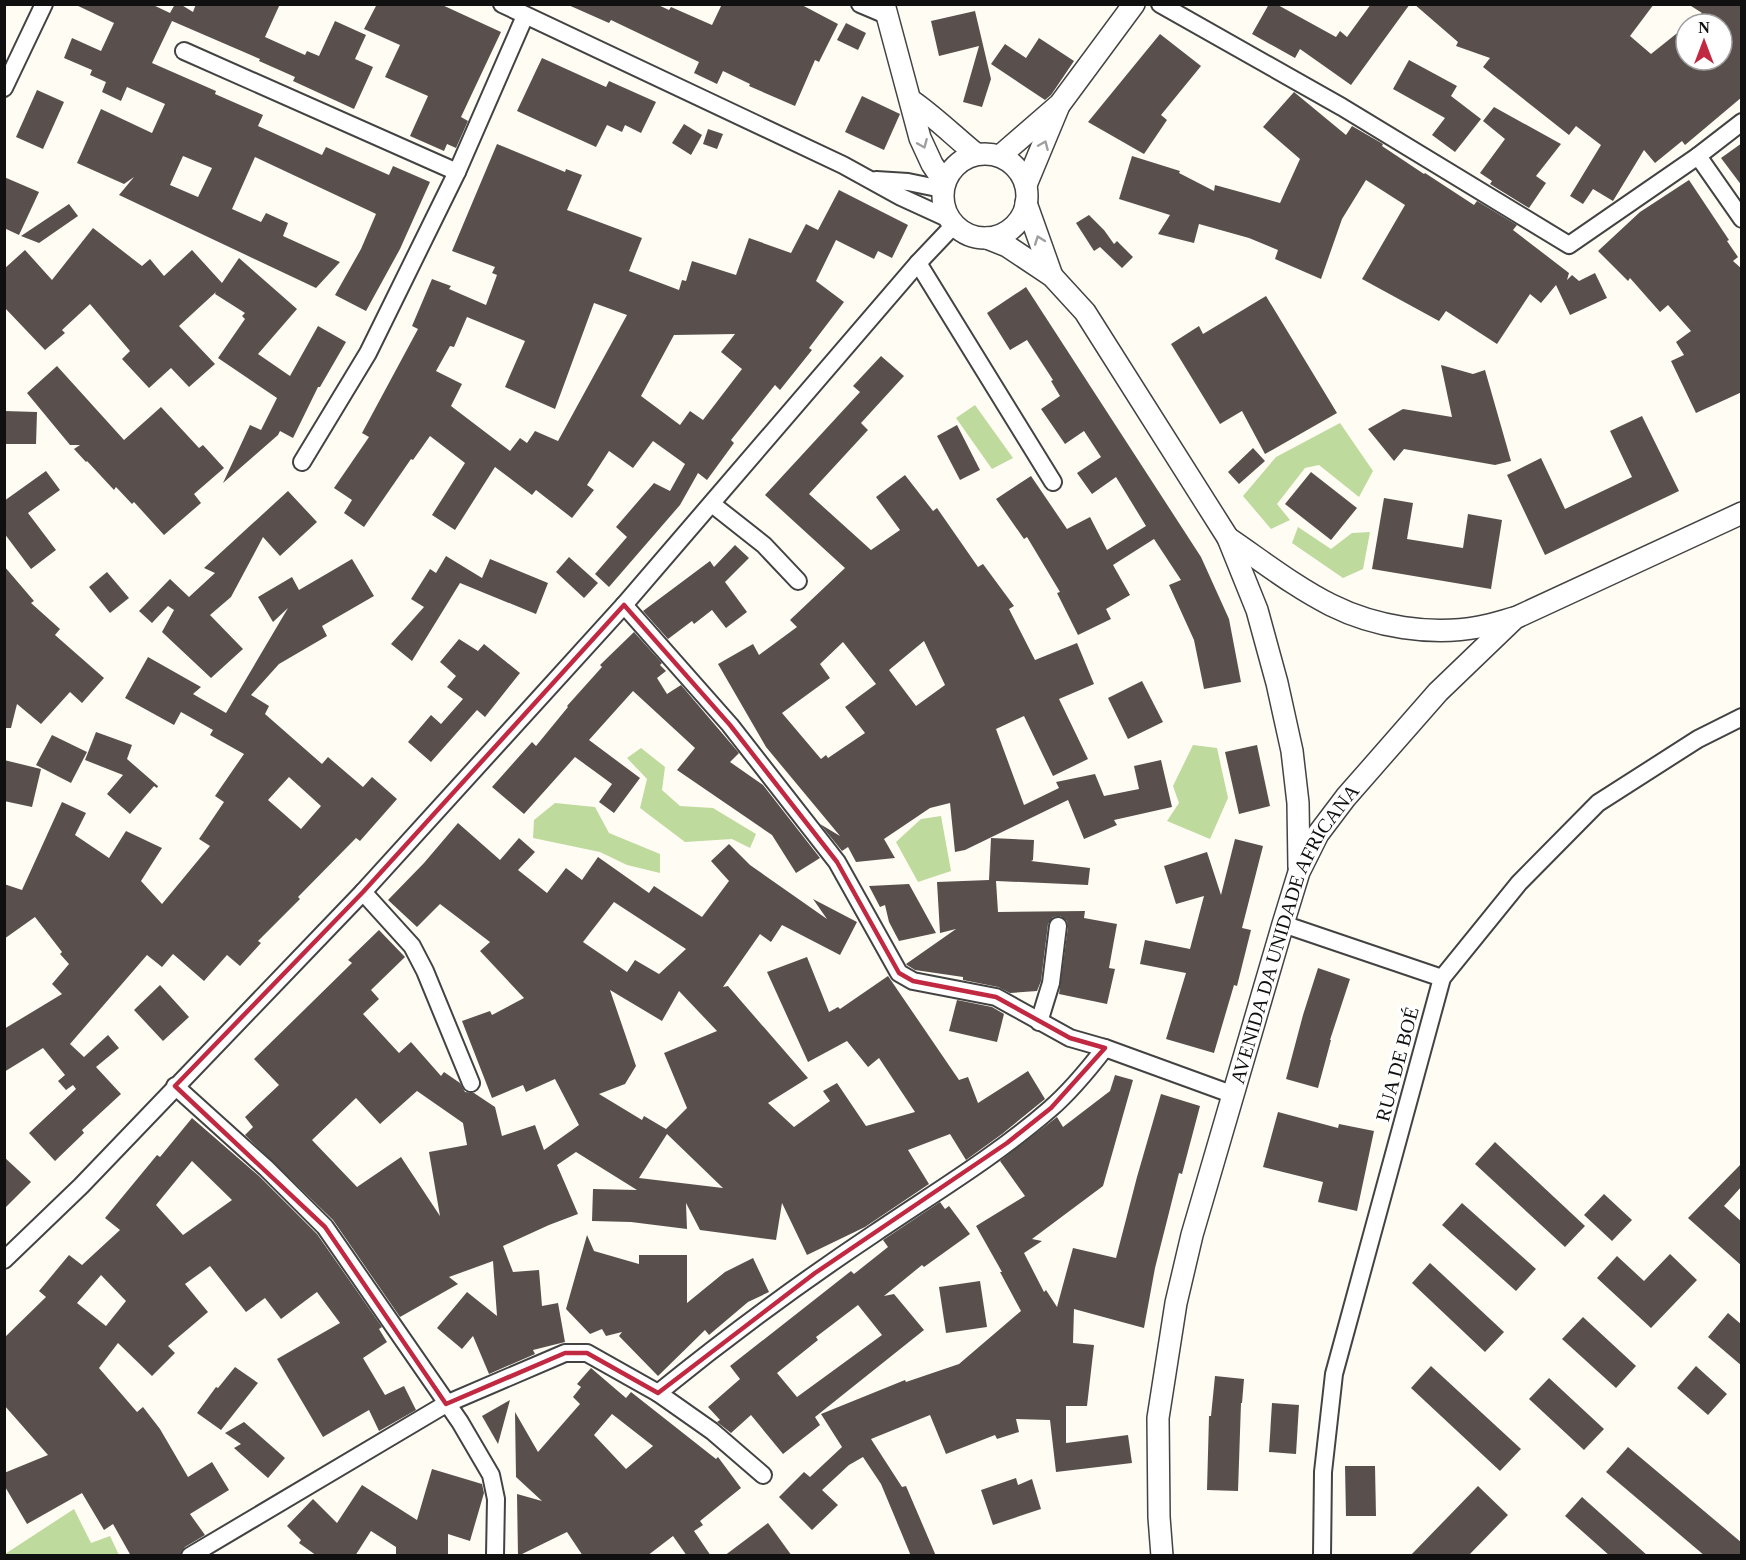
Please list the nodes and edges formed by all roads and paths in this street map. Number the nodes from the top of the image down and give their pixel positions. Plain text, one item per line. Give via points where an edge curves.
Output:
1 (44, 4) edge
2 (502, 4) edge
3 (860, 4) edge
4 (1134, 4) edge
5 (1160, 4) edge
6 (885, 10) edge
7 (525, 16) junction
8 (184, 51) dead end
9 (4, 88) edge
10 (912, 101) junction
11 (1060, 104) junction
12 (1742, 122) edge
13 (976, 154) junction
14 (1000, 156) junction
15 (1698, 156) junction
16 (458, 172) junction
17 (872, 180) junction
18 (943, 186) junction
19 (1026, 194) junction
20 (1742, 219) edge
21 (952, 222) junction
22 (987, 238) junction
23 (918, 263) junction
24 (1052, 276) junction
25 (302, 462) dead end
26 (1053, 482) dead end
27 (712, 504) junction
28 (1742, 513) edge
29 (1227, 538) junction
30 (798, 581) dead end
31 (624, 604) junction
32 (1515, 618) junction
33 (1742, 717) edge
34 (1299, 872) junction
35 (363, 892) junction
36 (1283, 924) junction
37 (1058, 926) dead end
38 (1442, 978) junction
39 (1040, 1022) junction
40 (1105, 1048) junction
41 (471, 1083) dead end
42 (175, 1086) junction
43 (1234, 1095) junction
44 (4, 1260) edge
45 (658, 1393) junction
46 (447, 1404) junction
47 (763, 1475) dead end
48 (190, 1556) edge
49 (495, 1556) edge
50 (1162, 1556) edge
51 (1322, 1556) edge

1 - 9 street
2 - 7 street
3 - 6 street
4 - 11 street
5 - 15 street via 1342,107 1569,245
6 - 10 street
7 - 16 street
7 - 17 street
8 - 16 street
10 - 13 street
10 -> 18 street via 920,138
11 - 14 street
19 -> 11 street
12 - 15 street
13 - 14 street
13 - 18 street via 953,167
14 - 19 street via 1017,168
15 - 20 street
16 - 25 street via 368,353
17 - 18 street
17 - 21 street
18 - 21 street via 944,210
19 - 22 street via 1023,214 1017,223 998,236
24 -> 19 street
21 - 22 street via 969,235
21 - 23 street
22 - 24 street via 1007,246
23 - 26 street
23 - 27 street
24 - 29 street via 1085,312
27 - 30 street via 764,545
27 - 31 street
28 - 32 street, AVENIDA DA UNIDADE AFRICANA
29 - 32 street via 1309,593 1359,617 1431,630 1477,627
29 - 34 street via 1257,610 1292,751 1299,803
31 - 35 street
31 - 39 street via 730,725 837,862 899,973 913,981 996,997
32 - 34 street, AVENIDA DA UNIDADE AFRICANA via 1438,692 1346,797 1318,834
33 - 38 street, RUA DE BOÉ via 1698,739 1598,803 1519,883
34 - 36 street, AVENIDA DA UNIDADE AFRICANA
35 - 41 street via 412,946
35 - 42 street
36 - 38 street
36 - 43 street, AVENIDA DA UNIDADE AFRICANA
37 - 39 street via 1051,984
38 - 51 street, RUA DE BOÉ via 1334,1374 1323,1472
39 - 40 street via 1070,1038
40 - 43 street
40 - 45 street via 1051,1108 1008,1143 815,1273 718,1343
42 - 44 street via 81,1186
42 - 46 street via 325,1227
43 - 50 street, AVENIDA DA UNIDADE AFRICANA via 1176,1303 1158,1418
45 - 46 street via 587,1353 565,1353
45 - 47 street via 712,1431
46 - 48 street
46 - 49 street via 491,1475 496,1499

